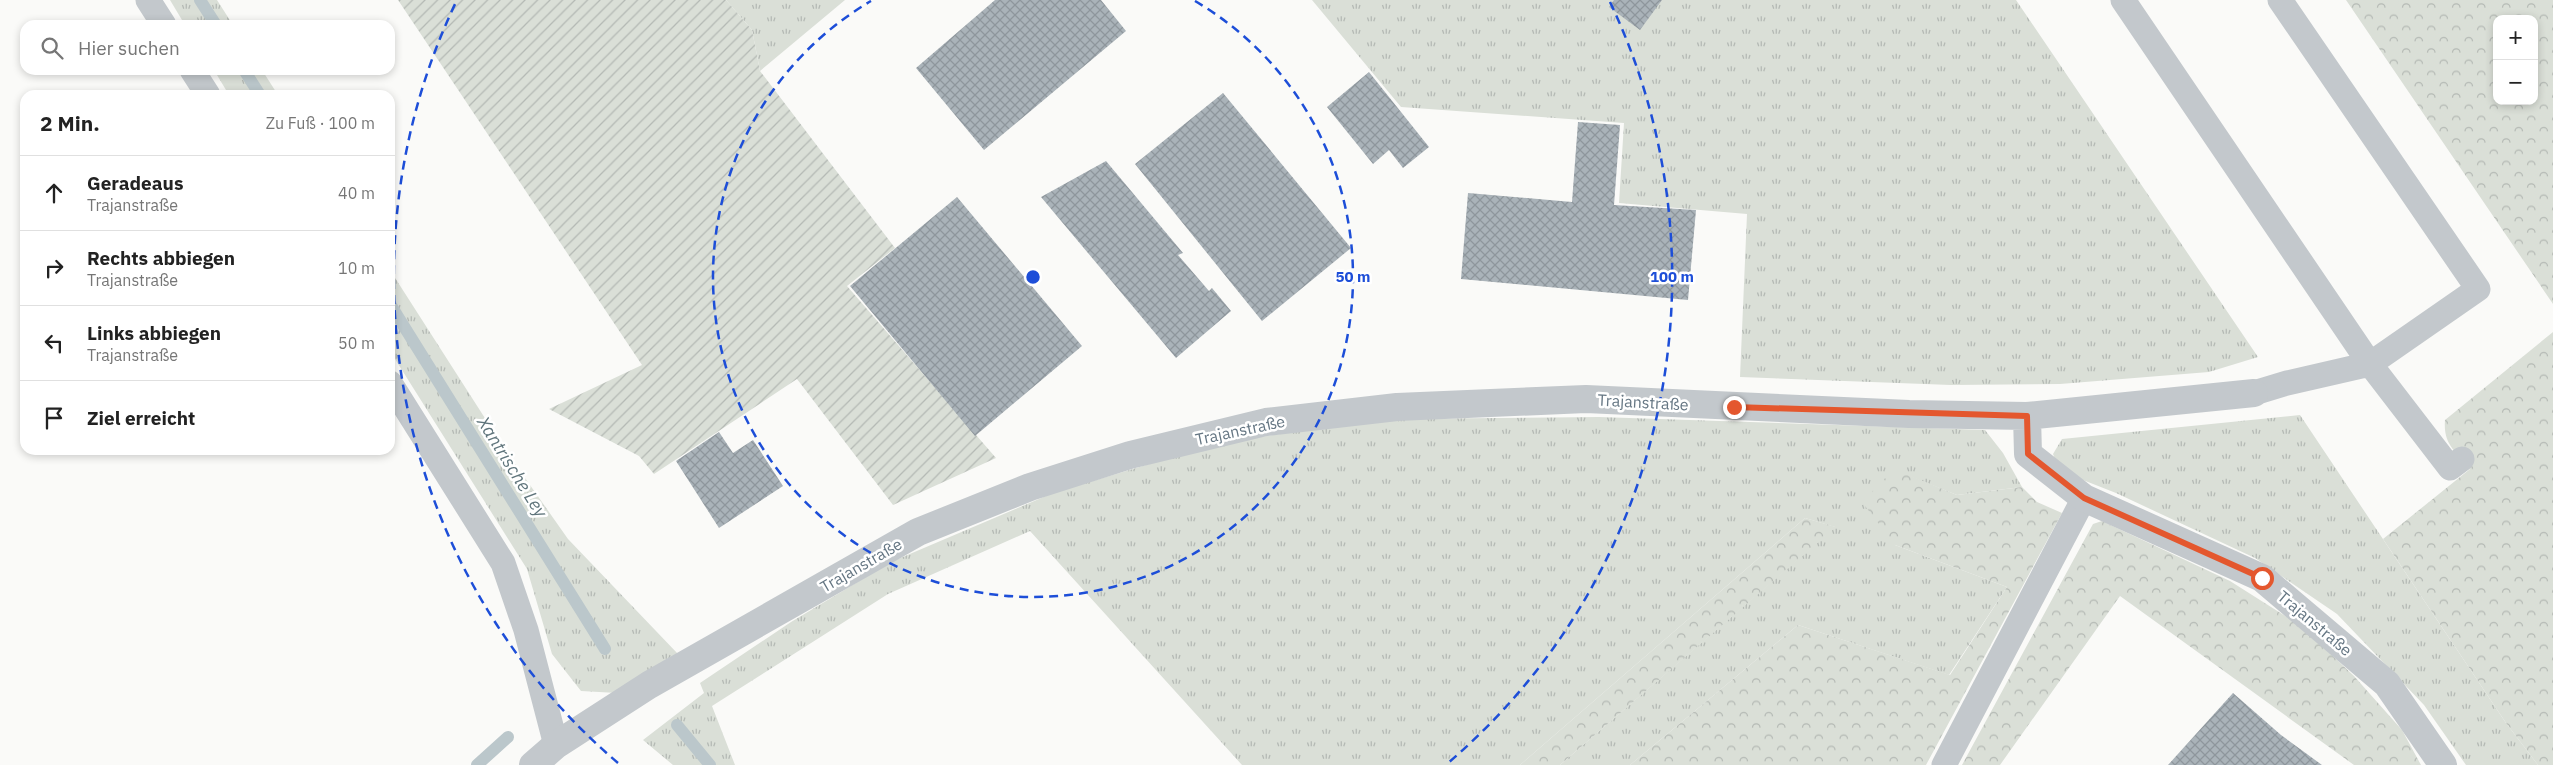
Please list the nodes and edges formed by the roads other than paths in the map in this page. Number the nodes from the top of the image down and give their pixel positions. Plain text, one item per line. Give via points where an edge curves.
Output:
1 (148, 0) edge
2 (2123, 0) edge
3 (2280, 0) edge
4 (161, 20) edge
5 (195, 75) edge
6 (205, 90) edge
7 (2370, 364) junction
8 (395, 391) edge
9 (2254, 393) joint
10 (2027, 416) junction
11 (2462, 459) dead end
12 (2084, 498) junction
13 (556, 745) junction
14 (533, 765) edge
15 (1944, 765) edge
16 (2443, 765) edge

1 - 4 lane
2 - 7 lane
3 - 7 lane via 2478,289
5 - 6 lane
7 - 9 lane
7 - 11 lane via 2450,468
8 - 13 lane via 504,563 526,630
9 - 10 street, Trajanstraße
10 - 12 street, Trajanstraße via 2028,454
10 - 13 street, Trajanstraße via 1586,399 1397,406 1266,422 1130,455 1030,487 918,532 649,685
12 - 15 lane
12 - 16 street, Trajanstraße via 2262,578 2387,684
13 - 14 street, Trajanstraße

